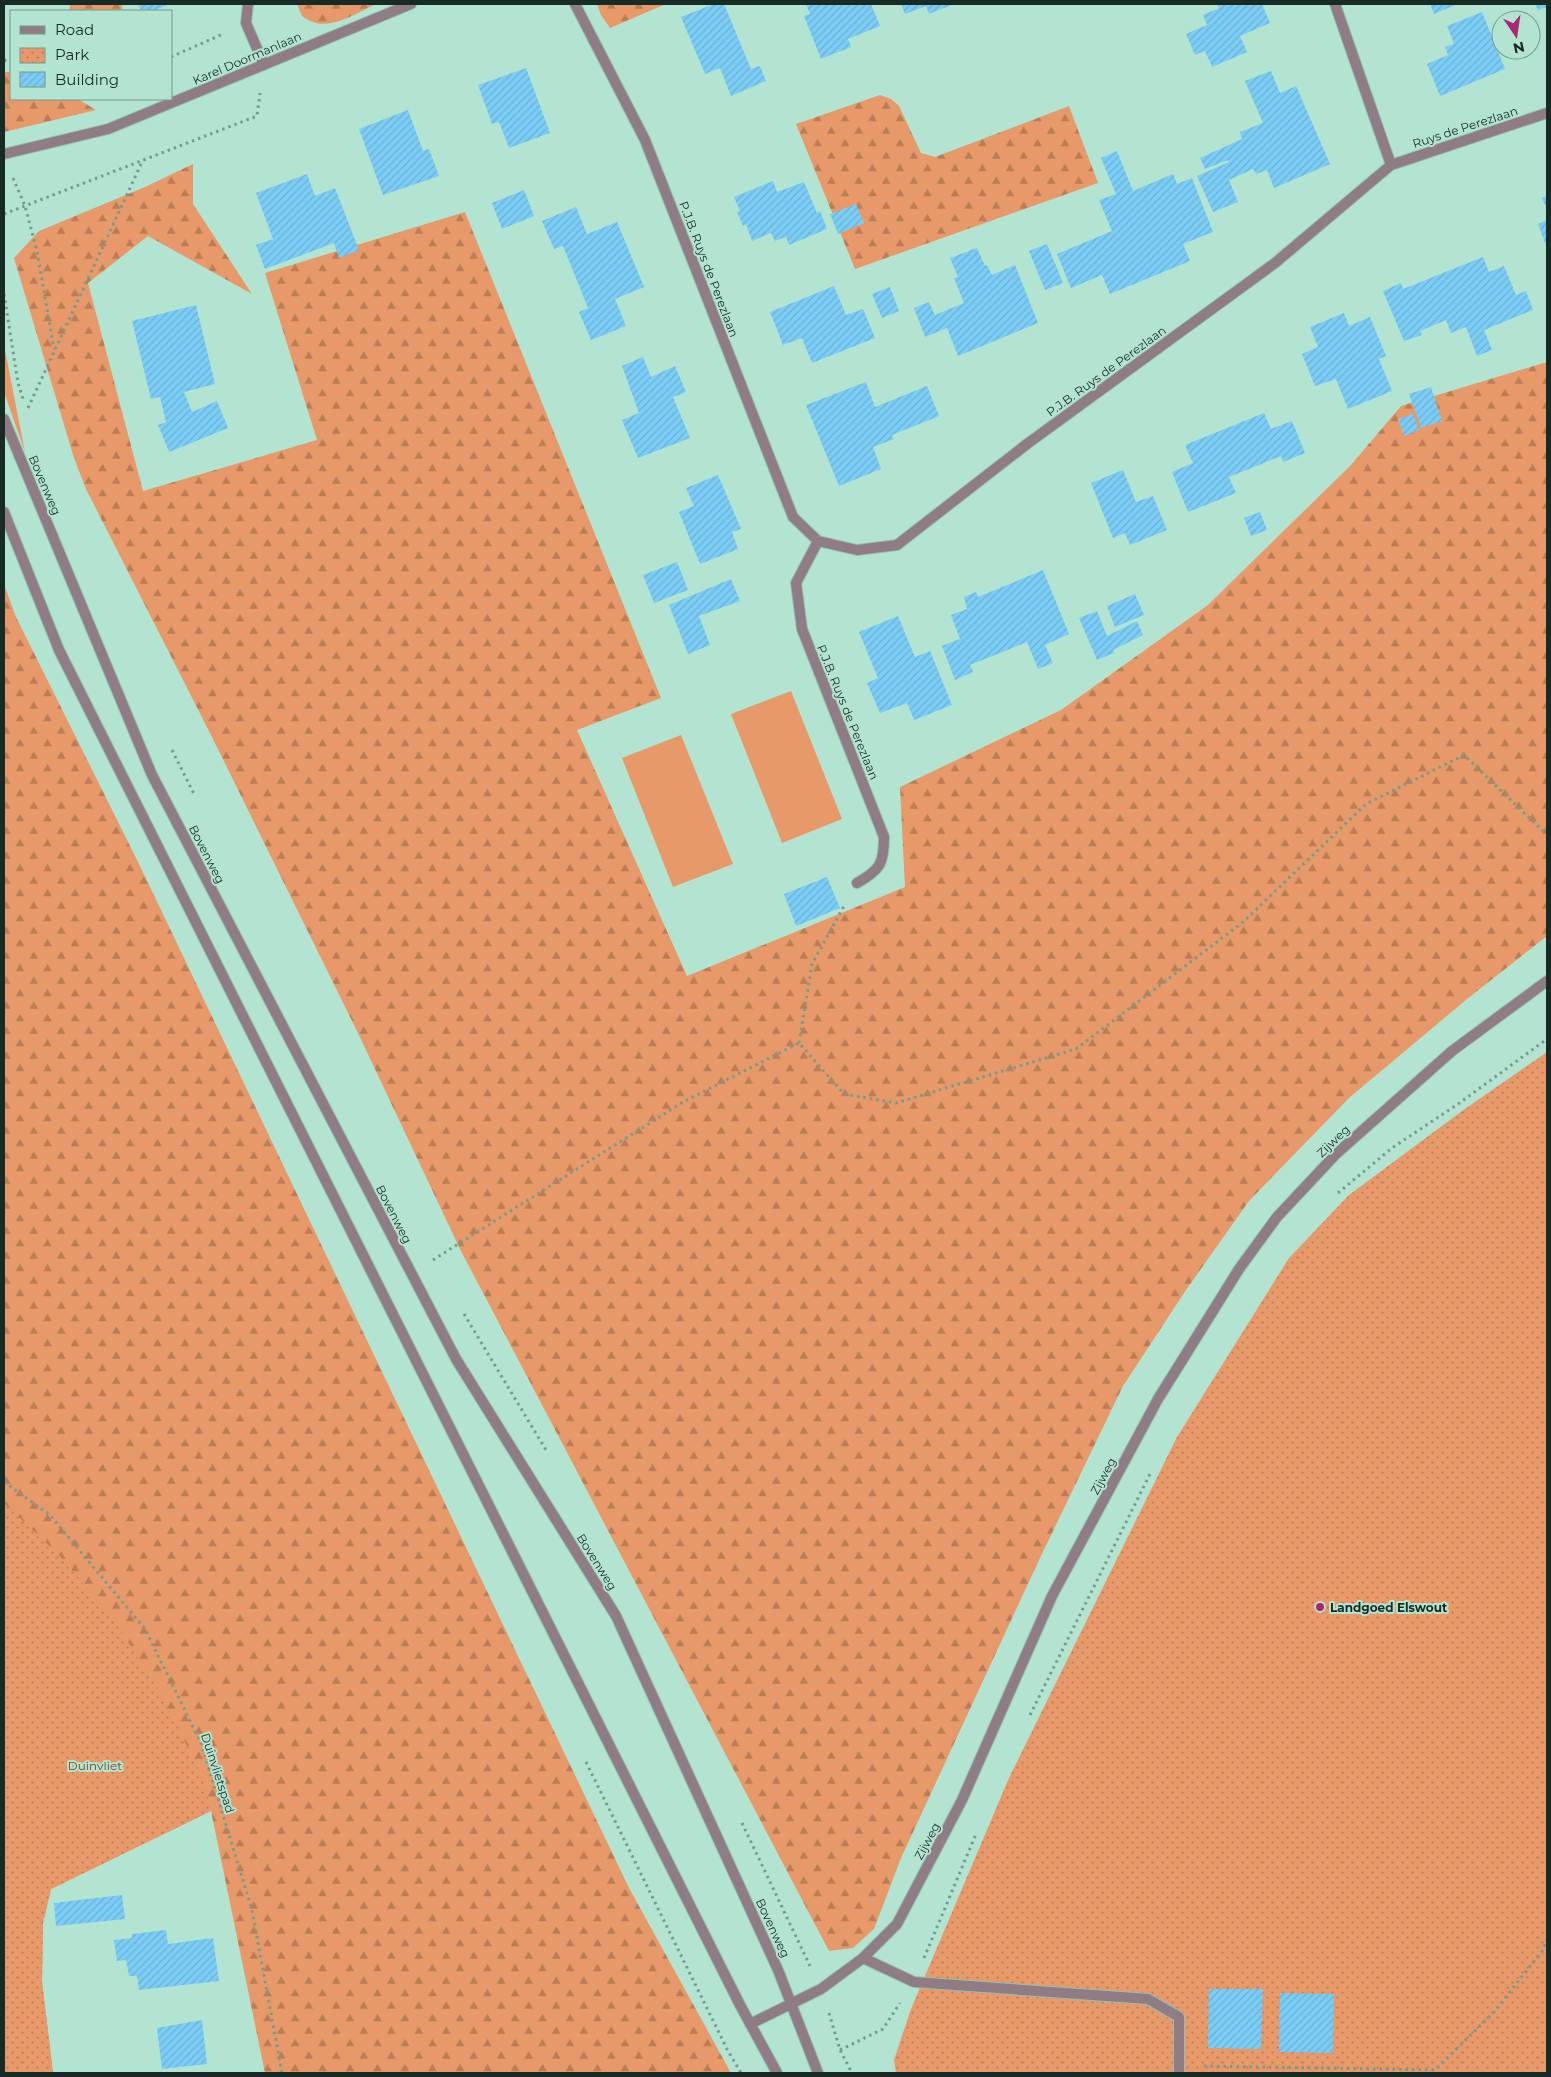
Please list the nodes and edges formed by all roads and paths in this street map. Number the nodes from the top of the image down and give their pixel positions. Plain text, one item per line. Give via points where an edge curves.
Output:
1 (248, 4) edge
2 (411, 4) edge
3 (575, 4) edge
4 (1335, 4) edge
5 (246, 23) junction
6 (172, 57) edge
7 (264, 65) junction
8 (1547, 113) edge
9 (4, 154) edge
10 (143, 160) junction
11 (1391, 165) junction
12 (11, 175) dead end
13 (26, 206) junction
14 (4, 214) edge
15 (4, 294) edge
16 (54, 351) junction
17 (4, 418) edge
18 (4, 512) edge
19 (818, 541) junction
20 (172, 749) dead end
21 (198, 802) dead end
22 (1547, 828) edge
23 (857, 883) joint
24 (1547, 980) edge
25 (1547, 1039) edge
26 (799, 1043) junction
27 (1334, 1197) dead end
28 (428, 1252) dead end
29 (1152, 1470) dead end
30 (4, 1482) edge
31 (1030, 1716) dead end
32 (977, 1831) dead end
33 (1547, 1940) edge
34 (863, 1958) junction
35 (914, 1982) junction
36 (793, 2004) junction
37 (750, 2024) junction
38 (1180, 2070) edge
39 (282, 2073) edge
40 (777, 2073) edge
41 (818, 2073) edge
42 (852, 2073) edge

1 - 5 street
2 - 7 street, Karel Doormanlaan
3 - 19 street, P.J.B. Ruys de Perezlaan via 645,140 793,517
4 - 11 street
5 - 6 path
5 - 7 street
7 - 9 street, Karel Doormanlaan via 108,130
7 - 10 path via 257,116
8 - 11 street, Ruys de Perezlaan
10 - 13 path
10 - 16 path
11 - 19 street, P.J.B. Ruys de Perezlaan via 1275,262 1027,444 897,545 857,550
12 - 13 path
13 - 14 path
13 - 16 path
15 - 16 path via 18,383 26,410
17 - 36 street, Bovenweg via 152,775 456,1360 616,1616
18 - 37 street via 63,659
19 - 23 street, P.J.B. Ruys de Perezlaan via 796,583 802,629 884,837 884,854 875,873
20 - 21 path
22 - 26 path via 1543,831 1464,755 1366,804 1243,922 1076,1049 896,1103 844,1094
23 - 26 path via 812,964
24 - 34 street, Zijweg via 1452,1051 1336,1154 1278,1217 1240,1269 1158,1399 1052,1596 962,1800 897,1924
25 - 27 path via 1392,1148
26 - 28 path via 683,1102 432,1261
29 - 31 path
30 - 39 path, Duinvlietspad via 50,1515 145,1629 201,1743 252,1910
32 - 35 path
33 - 38 path via 1543,1950 1494,2012 1435,2070
34 - 35 street
34 - 36 street, Zijweg via 821,1989
35 - 38 street via 1148,1999 1179,2017
35 - 42 path via 883,2028 840,2050
36 - 37 street, Zijweg
36 - 41 street, Bovenweg
37 - 40 street

